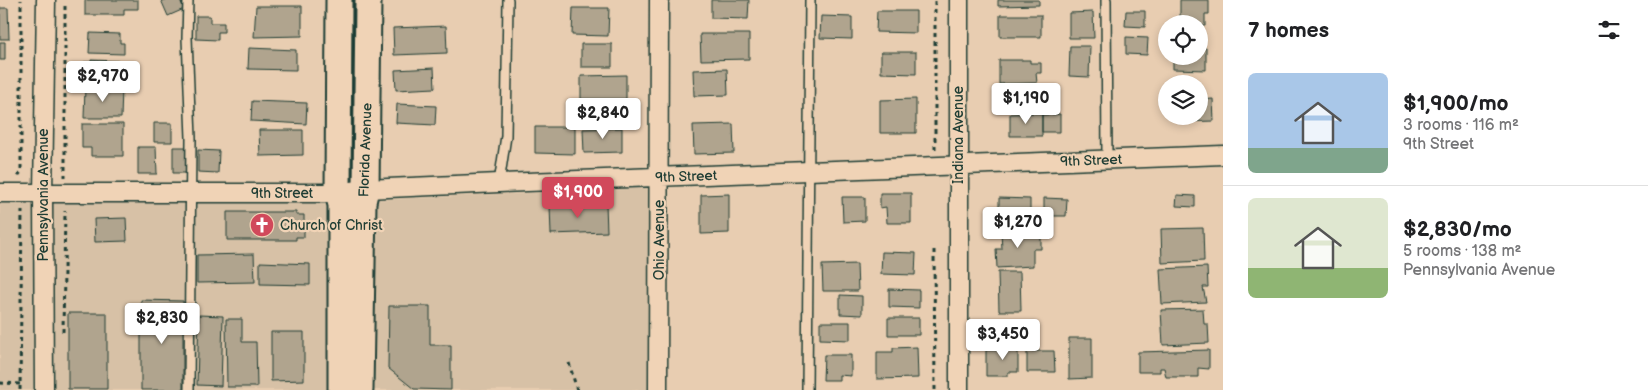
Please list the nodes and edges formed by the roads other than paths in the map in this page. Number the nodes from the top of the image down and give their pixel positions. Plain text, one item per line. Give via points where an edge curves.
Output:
1 (46, 0) edge
2 (188, 0) edge
3 (339, 0) edge
4 (368, 0) edge
5 (508, 0) edge
6 (659, 0) edge
7 (810, 0) edge
8 (959, 0) edge
9 (1106, 0) edge
10 (1223, 155) edge
11 (1107, 159) junction
12 (958, 165) junction
13 (809, 171) junction
14 (659, 177) junction
15 (499, 183) junction
16 (366, 189) junction
17 (0, 193) edge
18 (43, 193) junction
19 (190, 193) junction
20 (338, 193) junction
21 (44, 390) edge
22 (189, 390) edge
23 (342, 390) edge
24 (360, 390) edge
25 (658, 390) edge
26 (807, 390) edge
27 (959, 390) edge

1 - 18 street, Pennsylvania Avenue
2 - 19 lane via 192,138
3 - 20 main road, Florida Avenue
4 - 16 main road, Florida Avenue
5 - 15 lane via 506,136
6 - 14 street, Ohio Avenue
7 - 13 lane
8 - 12 street, Indiana Avenue
9 - 11 lane
10 - 11 street, 9th Street
11 - 12 street, 9th Street
12 - 13 street, 9th Street
12 - 27 street, Indiana Avenue
13 - 14 street, 9th Street
13 - 26 lane
14 - 15 street, 9th Street
14 - 25 street, Ohio Avenue
15 - 16 street, 9th Street
16 - 20 street, 9th Street
16 - 24 main road, Florida Avenue via 363,202
17 - 18 street, 9th Street via 19,186
18 - 19 street, 9th Street
18 - 21 street, Pennsylvania Avenue
19 - 20 street, 9th Street
19 - 22 lane
20 - 23 main road, Florida Avenue via 341,205

